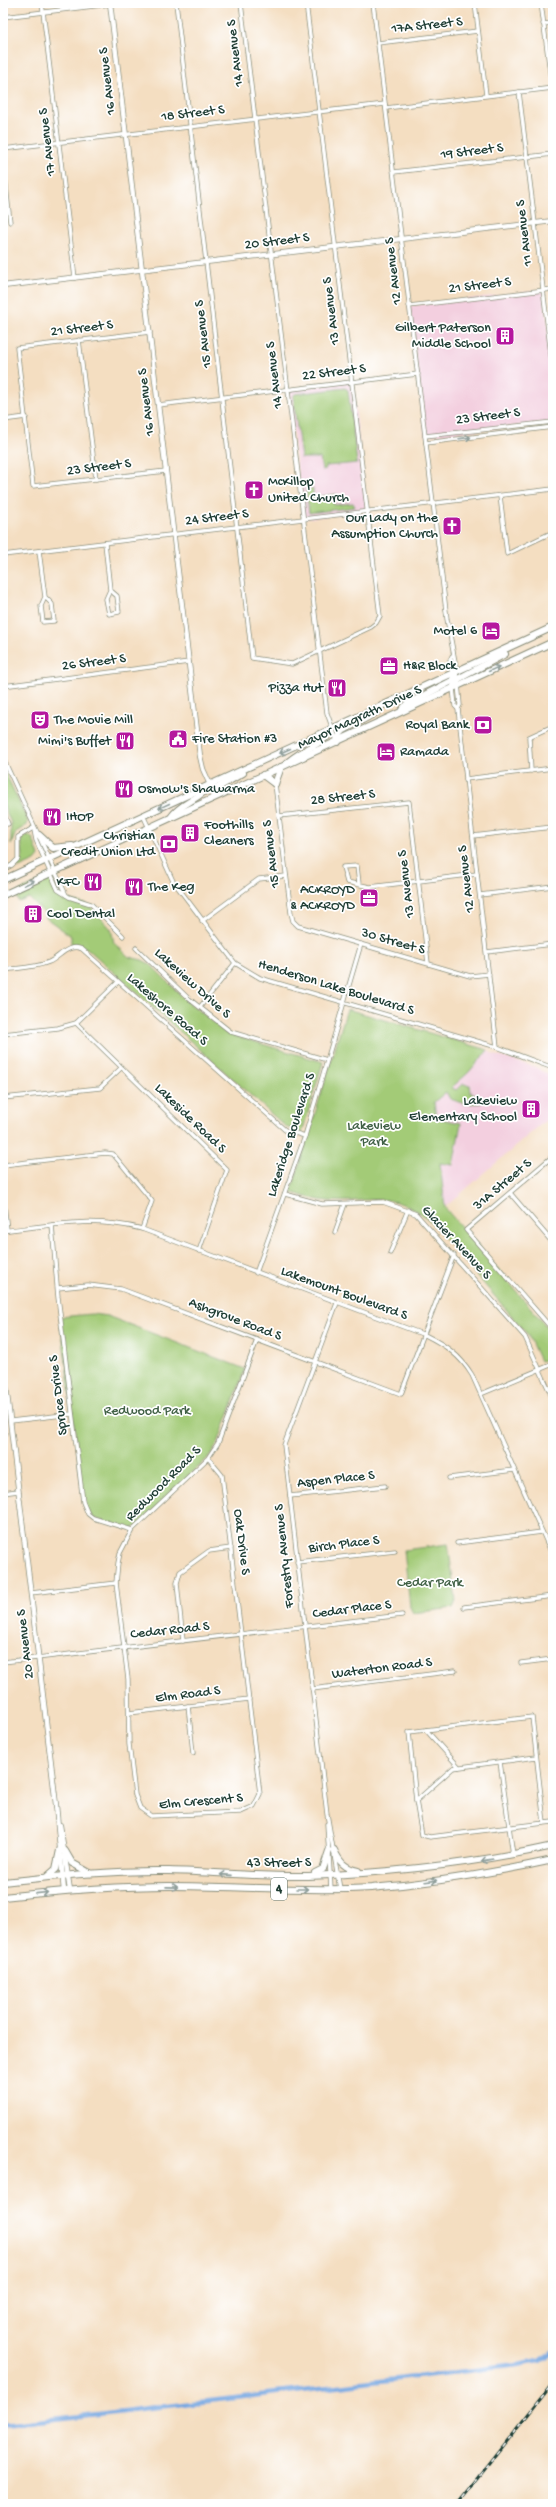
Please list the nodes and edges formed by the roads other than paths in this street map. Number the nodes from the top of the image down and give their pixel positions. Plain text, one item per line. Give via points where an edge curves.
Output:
1 (42, 3) edge
2 (118, 3) edge
3 (176, 3) edge
4 (241, 3) edge
5 (306, 3) edge
6 (373, 3) edge
7 (475, 3) edge
8 (541, 3) edge
9 (110, 4) edge
10 (44, 12) junction
11 (3, 17) edge
12 (553, 23) edge
13 (543, 24) junction
14 (478, 31) junction
15 (378, 43) junction
16 (552, 88) edge
17 (519, 92) junction
18 (486, 96) junction
19 (386, 106) junction
20 (319, 112) junction
21 (255, 118) junction
22 (190, 126) junction
23 (125, 134) junction
24 (59, 142) junction
25 (3, 149) edge
26 (553, 154) edge
27 (527, 157) junction
28 (3, 158) edge
29 (394, 172) junction
30 (553, 220) edge
31 (10, 222) dead end
32 (535, 223) junction
33 (401, 239) junction
34 (336, 247) junction
35 (272, 254) junction
36 (207, 262) junction
37 (142, 269) junction
38 (75, 278) junction
39 (3, 286) edge
40 (553, 289) edge
41 (544, 290) junction
42 (410, 306) junction
43 (150, 332) junction
44 (79, 340) junction
45 (553, 371) edge
46 (418, 374) junction
47 (352, 381) junction
48 (288, 390) junction
49 (222, 398) junction
50 (158, 405) junction
51 (26, 417) junction
52 (3, 420) edge
53 (553, 422) edge
54 (553, 427) edge
55 (425, 436) junction
56 (426, 443) junction
57 (166, 471) junction
58 (96, 479) junction
59 (553, 489) edge
60 (500, 496) junction
61 (434, 504) junction
62 (367, 511) junction
63 (303, 519) junction
64 (238, 526) junction
65 (553, 532) edge
66 (174, 534) junction
67 (105, 543) junction
68 (39, 551) junction
69 (3, 555) edge
70 (110, 590) junction
71 (45, 597) junction
72 (553, 627) edge
73 (553, 642) edge
74 (319, 652) junction
75 (189, 662) junction
76 (455, 680) junction
77 (3, 686) edge
78 (392, 702) junction
79 (553, 726) edge
80 (333, 729) junction
81 (338, 742) junction
82 (3, 758) edge
83 (253, 765) junction
84 (282, 767) junction
85 (553, 768) edge
86 (531, 771) junction
87 (262, 775) junction
88 (466, 779) junction
89 (275, 784) junction
90 (210, 785) junction
91 (215, 796) junction
92 (408, 802) joint
93 (3, 812) edge
94 (143, 815) junction
95 (279, 816) junction
96 (171, 817) junction
97 (5, 824) edge
98 (553, 826) edge
99 (148, 827) junction
100 (33, 828) junction
101 (39, 835) junction
102 (473, 836) junction
103 (81, 844) junction
104 (48, 860) junction
105 (3, 870) edge
106 (53, 872) junction
107 (477, 874) junction
108 (14, 875) junction
109 (286, 876) junction
110 (3, 880) edge
111 (418, 882) junction
112 (3, 884) edge
113 (359, 884) junction
114 (553, 886) edge
115 (3, 895) edge
116 (480, 895) junction
117 (202, 921) junction
118 (293, 921) joint
119 (123, 936) dead end
120 (361, 944) junction
121 (553, 944) edge
122 (136, 948) dead end
123 (487, 952) junction
124 (235, 963) junction
125 (428, 963) junction
126 (3, 970) edge
127 (489, 974) junction
128 (118, 982) junction
129 (344, 1003) junction
130 (200, 1007) junction
131 (76, 1023) junction
132 (3, 1034) edge
133 (497, 1047) junction
134 (327, 1060) junction
135 (121, 1068) junction
136 (553, 1068) edge
137 (3, 1098) edge
138 (305, 1136) junction
139 (553, 1156) edge
140 (3, 1165) edge
141 (510, 1193) junction
142 (285, 1194) junction
143 (3, 1195) edge
144 (345, 1204) junction
145 (408, 1210) junction
146 (52, 1225) junction
147 (142, 1229) junction
148 (5, 1230) edge
149 (335, 1232) dead end
150 (553, 1243) edge
151 (199, 1251) junction
152 (390, 1253) dead end
153 (454, 1255) junction
154 (256, 1273) junction
155 (58, 1288) junction
156 (337, 1303) junction
157 (553, 1330) edge
158 (425, 1335) junction
159 (256, 1340) junction
160 (3, 1361) edge
161 (314, 1362) junction
162 (553, 1364) edge
163 (540, 1369) junction
164 (481, 1394) junction
165 (553, 1399) edge
166 (72, 1414) junction
167 (11, 1421) junction
168 (208, 1458) junction
169 (514, 1470) junction
170 (449, 1478) dead end
171 (385, 1486) dead end
172 (18, 1491) junction
173 (3, 1493) edge
174 (290, 1496) junction
175 (132, 1530) junction
176 (542, 1532) junction
177 (457, 1543) dead end
178 (231, 1548) junction
179 (394, 1551) dead end
180 (553, 1556) edge
181 (297, 1562) junction
182 (116, 1582) junction
183 (31, 1593) junction
184 (553, 1596) edge
185 (464, 1607) dead end
186 (402, 1615) dead end
187 (304, 1627) junction
188 (242, 1635) junction
189 (184, 1640) junction
190 (124, 1648) junction
191 (39, 1659) junction
192 (553, 1659) edge
193 (3, 1662) edge
194 (521, 1663) dead end
195 (455, 1671) dead end
196 (312, 1689) junction
197 (250, 1699) junction
198 (188, 1706) junction
199 (129, 1713) junction
200 (426, 1730) junction
201 (193, 1753) dead end
202 (536, 1757) junction
203 (500, 1762) junction
204 (459, 1767) junction
205 (416, 1801) junction
206 (553, 1822) edge
207 (544, 1823) junction
208 (509, 1827) junction
209 (553, 1846) edge
210 (62, 1851) junction
211 (331, 1851) junction
212 (513, 1855) junction
213 (553, 1860) edge
214 (369, 1873) junction
215 (96, 1874) junction
216 (334, 1874) junction
217 (65, 1876) junction
218 (307, 1876) junction
219 (46, 1878) junction
220 (3, 1882) edge
221 (331, 1888) junction
222 (340, 1889) junction
223 (67, 1890) junction
224 (3, 1897) edge

1 - 10 street, 17 Avenue S
2 - 9 street
3 - 22 street, 15 Avenue S
4 - 21 street, 14 Avenue S
5 - 20 street, 13 Avenue S
6 - 15 street, 12 Avenue S
7 - 14 street
8 - 13 street
9 - 10 street
9 - 23 street, 16 Avenue S
10 - 11 street
10 - 24 street, 17 Avenue S
12 - 13 street
13 - 16 street
14 - 15 street, 17A Street S
14 - 18 street
15 - 19 street, 12 Avenue S
16 - 17 street, 18 Street S
17 - 18 street, 18 Street S
17 - 27 street, 11 Avenue S
18 - 19 street, 18 Street S
19 - 20 street, 18 Street S
19 - 29 street, 12 Avenue S
20 - 21 street, 18 Street S
20 - 34 street, 13 Avenue S
21 - 22 street, 18 Street S
21 - 35 street, 14 Avenue S
22 - 23 street, 18 Street S
22 - 36 street, 15 Avenue S
23 - 24 street, 18 Street S
23 - 37 street, 16 Avenue S
24 - 25 street, 18 Street S
24 - 38 street, 17 Avenue S
26 - 27 street, 19 Street S
27 - 29 street, 19 Street S
27 - 32 street, 11 Avenue S
28 - 31 street
29 - 33 street, 12 Avenue S
30 - 32 street, 20 Street S
32 - 33 street, 20 Street S
32 - 41 street, 11 Avenue S
33 - 34 street, 20 Street S
33 - 42 street, 12 Avenue S
34 - 35 street, 20 Street S
34 - 47 street, 13 Avenue S
35 - 36 street, 20 Street S
35 - 48 street, 14 Avenue S
36 - 37 street, 20 Street S
36 - 49 street, 15 Avenue S
37 - 38 street, 20 Street S
37 - 43 street, 16 Avenue S
38 - 39 street, 20 Street S
40 - 41 street, 21 Street S
41 - 42 street, 21 Street S
41 - 45 street, 11 Avenue S
42 - 46 street, 12 Avenue S
43 - 44 street, 21 Street S
43 - 50 street, 16 Avenue S
44 - 51 street, 21 Street S via 17,348
44 - 58 street
46 - 47 street, 22 Street S
46 - 55 street, 12 Avenue S
47 - 48 street, 22 Street S
47 - 62 street, 13 Avenue S
48 - 49 street, 22 Street S
48 - 63 street, 14 Avenue S
49 - 50 street, 22 Street S
49 - 64 street, 15 Avenue S
50 - 57 street, 16 Avenue S
51 - 52 street
51 - 58 street, 23 Street S via 33,486
53 - 55 street, 23 Street S
56 -> 54 street, 23 Street S
55 - 56 street, 12 Avenue S
56 - 61 street, 12 Avenue S
57 - 58 street, 23 Street S
57 - 66 street, 16 Avenue S
59 - 60 street, 24 Street S
60 - 61 street, 24 Street S
60 - 65 street via 507,554
61 - 62 street, 24 Street S
61 - 76 street, 12 Avenue S via 452,656 450,660
62 - 63 street, 24 Street S
62 - 74 street, 13 Avenue S via 380,616 371,627
63 - 64 street, 24 Street S
63 - 74 street, 14 Avenue S
64 - 66 street, 24 Street S
64 - 74 street, 15 Avenue S via 252,658 292,664
66 - 67 street, 24 Street S
66 - 75 street, 16 Avenue S
67 - 68 street, 24 Street S
67 - 70 street
68 - 69 street, 24 Street S
68 - 71 street
70 - 70 street via 106,599 108,614 119,612 117,596
71 - 71 street via 41,606 43,622 54,621 52,604
72 - 76 main road, Mayor Magrath Drive S
76 -> 73 main road, Mayor Magrath Drive S
74 - 80 street, 14 Avenue S via 327,713
75 - 77 street, 26 Street S
75 - 90 street, 16 Avenue S via 200,756
76 - 78 main road, Mayor Magrath Drive S
76 - 81 main road, Mayor Magrath Drive S via 398,714
76 - 88 street, 12 Avenue S via 460,704 458,709
78 - 80 main road, Mayor Magrath Drive S
78 - 81 main road via 344,730
79 - 86 street via 529,737
80 - 81 street, 14 Avenue S
80 -> 83 main road, Mayor Magrath Drive S
80 - 84 main road via 329,736 294,755
81 - 84 main road, Mayor Magrath Drive S
82 - 100 street
83 - 90 main road, Mayor Magrath Drive S
83 - 91 main road via 217,788
84 - 87 main road, Mayor Magrath Drive S
84 - 89 main road
85 - 86 street
86 - 88 street
87 - 89 main road
87 - 91 main road, Mayor Magrath Drive S
88 - 102 street, 12 Avenue S
89 - 95 street, 15 Avenue S
90 - 91 street, 16 Avenue S
90 -> 94 main road, Mayor Magrath Drive S
90 - 96 main road via 206,791 177,809
91 - 96 main road, Mayor Magrath Drive S
92 - 95 street, 28 Street S
92 - 111 street, 13 Avenue S
93 - 97 street
94 - 99 street, Henderson Lake Boulevard S
94 - 103 main road, Mayor Magrath Drive S
95 - 109 street, 15 Avenue S
96 - 99 main road, Mayor Magrath Drive S
98 - 102 street
99 - 106 main road, Mayor Magrath Drive S
99 - 117 street, Henderson Lake Boulevard S via 173,881
100 - 101 street
100 - 104 street via 36,840
100 - 105 street via 18,837 18,859
101 - 103 main road via 53,848
101 - 104 street
102 - 107 street, 12 Avenue S
103 - 104 main road, Mayor Magrath Drive S
104 - 106 street
104 - 108 main road, Mayor Magrath Drive S
115 -> 106 main road, Mayor Magrath Drive S
106 - 119 street via 58,890 90,904
107 - 111 street
107 - 116 street, 12 Avenue S
108 - 110 main road, Mayor Magrath Drive S
108 - 112 main road
109 - 117 street via 259,879
109 - 118 street, 15 Avenue S
111 - 113 street via 370,887
111 - 125 street, 13 Avenue S
113 - 113 street via 357,866 343,867 345,880 351,884
114 - 116 street
116 - 123 street, 12 Avenue S
117 - 124 street, Henderson Lake Boulevard S
118 - 120 street, 30 Street S via 298,926
120 - 125 street, 30 Street S
120 - 129 street
121 - 123 street
122 - 130 street, Lakeview Drive S
123 - 127 street, 12 Avenue S
124 - 129 street, Henderson Lake Boulevard S via 260,978
124 - 130 street
125 - 127 street, 30 Street S via 470,976
126 - 128 street, Lakeshore Road S via 42,964 68,949 78,948
127 - 133 street, 12 Avenue S
128 - 131 street
128 - 138 street, Lakeshore Road S via 285,1130
129 - 133 street, Henderson Lake Boulevard S
129 - 134 street, Lakeridge Boulevard S
130 - 134 street, Lakeview Drive S via 231,1032
131 - 132 street via 58,1028
131 - 135 street, Lakeside Road S
133 - 136 street, Henderson Lake Boulevard S
134 - 138 street, Lakeridge Boulevard S
135 - 137 street via 100,1088
135 - 151 street, Lakeside Road S via 227,1170
138 - 142 street, Lakeridge Boulevard S
139 - 141 street, 31A Street S
140 - 147 street via 113,1154 152,1201
141 - 150 street
141 - 157 street, 31A Street S via 466,1230
142 - 144 street, Glacier Avenue S via 322,1204
142 - 154 street, Lakeridge Boulevard S
143 - 148 street
144 - 145 street, Glacier Avenue S via 383,1202
144 - 149 street
145 - 152 street
145 - 153 street, Glacier Avenue S via 423,1220
146 - 147 street, Lakemount Boulevard S via 96,1221 115,1222
146 - 148 street, Lakemount Boulevard S
146 - 155 street, Spruce Drive S
147 - 151 street, Lakemount Boulevard S
151 - 154 street, Lakemount Boulevard S
153 - 158 street
153 - 163 street, Glacier Avenue S via 525,1337
154 - 156 street, Lakemount Boulevard S
155 - 159 street, Ashgrove Road S via 88,1285 121,1289
155 - 166 street, Spruce Drive S
156 - 158 street, Lakemount Boulevard S
156 - 161 street, Forestry Avenue S
158 - 161 street, Ashgrove Road S via 401,1394
158 - 164 street, Lakemount Boulevard S via 445,1345 466,1364
159 - 161 street, Ashgrove Road S
159 - 168 street, Redwood Road S via 218,1443
160 - 167 street, 20 Avenue S
161 - 174 street, Forestry Avenue S via 284,1445
162 - 163 street
163 - 164 street
163 - 165 street, Glacier Avenue S
164 - 169 street, Lakemount Boulevard S
166 - 167 street
166 - 175 street, Spruce Drive S via 85,1508 93,1518
167 - 172 street, 20 Avenue S
168 - 175 street, Redwood Road S
168 - 178 street, Oak Drive S via 222,1475
169 - 170 street
169 - 176 street, Lakemount Boulevard S
171 - 174 street, Aspen Place S
172 - 173 street
172 - 183 street, 20 Avenue S
174 - 181 street, Forestry Avenue S
175 - 182 street, Redwood Road S via 120,1553
176 - 177 street
176 - 180 street, Lakemount Boulevard S
178 - 188 street, Oak Drive S
178 - 189 street via 209,1551 180,1572 177,1583
179 - 181 street, Birch Place S
181 - 187 street, Forestry Avenue S
182 - 183 street
182 - 190 street, Redwood Road S
183 - 191 street, 20 Avenue S
184 - 185 street
186 - 187 street, Cedar Place S
187 - 188 street, Cedar Road S
187 - 196 street, Forestry Avenue S
188 - 189 street, Cedar Road S
188 - 197 street, Elm Crescent S
189 - 190 street, Cedar Road S
190 - 191 street, Cedar Road S
190 - 199 street, Elm Crescent S
191 - 193 street, Cedar Road S
191 - 210 street, 20 Avenue S
192 - 194 street
195 - 196 street, Waterton Road S
196 - 211 street, Forestry Avenue S
197 - 198 street, Elm Road S
197 - 199 street, Elm Crescent S via 260,1794 254,1806 242,1812 158,1817 145,1813 140,1808 136,1795 129,1744
198 - 199 street, Elm Road S
198 - 201 street
200 - 202 street via 532,1717
200 - 204 street
200 - 205 street via 408,1732
202 - 203 street
202 - 207 street
203 - 204 street
203 - 208 street
204 - 205 street via 453,1768
205 - 208 street via 422,1835 430,1837
206 - 207 street
207 - 208 street
208 - 212 street
209 - 212 main road, 43 Street S / 4
210 - 215 main road via 72,1863 84,1871
210 - 217 street, 20 Avenue S
210 - 219 main road via 56,1869
211 - 214 main road via 344,1866
211 - 216 street, Forestry Avenue S
211 - 216 street, Forestry Avenue S
211 - 218 main road via 323,1869
212 -> 214 main road, 43 Street S / 4 via 460,1864
222 -> 213 main road, 43 Street S / 4 via 468,1877
214 - 216 main road, 43 Street S / 4
215 - 217 main road, 43 Street S / 4
218 -> 215 main road, 43 Street S / 4 via 168,1871
216 - 218 main road, 43 Street S / 4
216 - 221 street, Forestry Avenue S
216 - 222 street, Forestry Avenue S
217 - 219 main road, 43 Street S / 4
217 - 223 street, 20 Avenue S
219 - 220 main road, 43 Street S / 4
221 - 222 main road, 43 Street S / 4
223 -> 221 main road, 43 Street S / 4 via 168,1886
224 -> 223 main road, 43 Street S / 4

